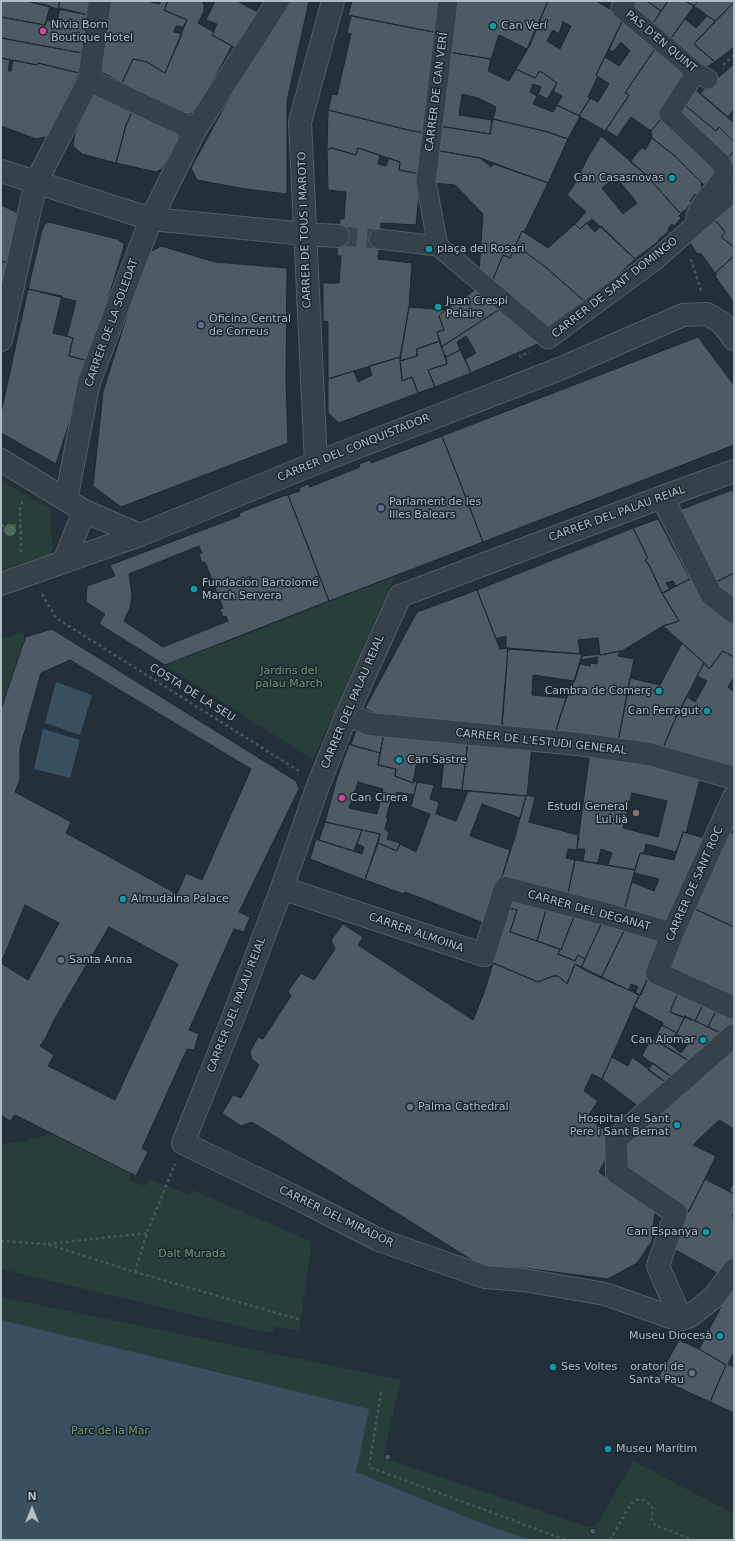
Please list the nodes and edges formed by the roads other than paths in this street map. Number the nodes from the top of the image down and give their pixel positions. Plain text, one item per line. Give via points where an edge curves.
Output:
1 (100, 1) edge
2 (278, 1) edge
3 (333, 1) edge
4 (448, 1) edge
5 (618, 3) edge
6 (89, 80) junction
7 (195, 130) junction
8 (1, 171) edge
9 (36, 182) junction
10 (734, 191) edge
11 (151, 218) junction
12 (689, 230) junction
13 (305, 234) junction
14 (338, 236) tunnel mouth
15 (379, 239) tunnel mouth
16 (438, 246) junction
17 (734, 339) edge
18 (1, 340) edge
19 (1, 460) edge
20 (316, 463) junction
21 (734, 471) edge
22 (662, 497) junction
23 (75, 506) junction
24 (140, 535) junction
25 (64, 562) junction
26 (1, 584) edge
27 (734, 612) edge
28 (347, 714) junction
29 (734, 778) edge
30 (734, 796) edge
31 (282, 888) junction
32 (505, 888) joint
33 (672, 934) junction
34 (734, 1008) edge
35 (734, 1034) edge
36 (183, 1143) joint
37 (734, 1270) edge
38 (681, 1319) junction

1 - 6 street
2 - 7 street, CARRER DE LA SOLEDAT
3 - 13 street, CARRER DE TOUS I MAROTO via 300,122
4 - 16 street, CARRER DE CAN VERÍ via 426,182
5 - 12 street, PAS D'EN QUINT via 702,76 669,114 720,162 724,176 700,207
6 - 7 street
6 - 9 street
7 - 11 street, CARRER DE LA SOLEDAT
8 - 9 street
9 - 11 street
9 - 18 street
10 - 12 street, CARRER DE SANT DOMINGO
11 - 13 street
11 - 23 street, CARRER DE LA SOLEDAT via 89,382
12 - 16 street, CARRER DE SANT DOMINGO via 654,261 548,339
13 - 14 street
13 - 20 street, CARRER DE TOUS I MAROTO
15 - 16 street
17 - 20 street, CARRER DEL CONQUISTADOR via 722,323 707,314 683,315 562,368
19 - 23 street
20 - 24 street, CARRER DEL CONQUISTADOR
21 - 22 street, CARRER DEL PALAU REIAL
22 - 27 street via 711,594
22 - 28 street, CARRER DEL PALAU REIAL via 400,596
23 - 24 street
23 - 25 street, CARRER DE LA SOLEDAT
24 - 25 street, CARRER DEL CONQUISTADOR
25 - 26 street, CARRER DEL CONQUISTADOR
28 - 29 street, CARRER DE L'ESTUDI GENERAL via 369,724 578,744 649,754
28 - 31 street, CARRER DEL PALAU REIAL via 318,782
30 - 33 street, CARRER DE SANT ROC
31 - 32 street, CARRER ALMOINA via 484,955
31 - 36 street, CARRER DEL PALAU REIAL
32 - 33 street, CARRER DEL DEGANAT
33 - 34 street, CARRER DE SANT ROC via 657,973
35 - 38 street via 616,1139 616,1173 676,1213 658,1266
36 - 38 street, CARRER DEL MIRADOR via 379,1240 485,1277 524,1280 605,1294
37 - 38 street via 714,1297 690,1316

